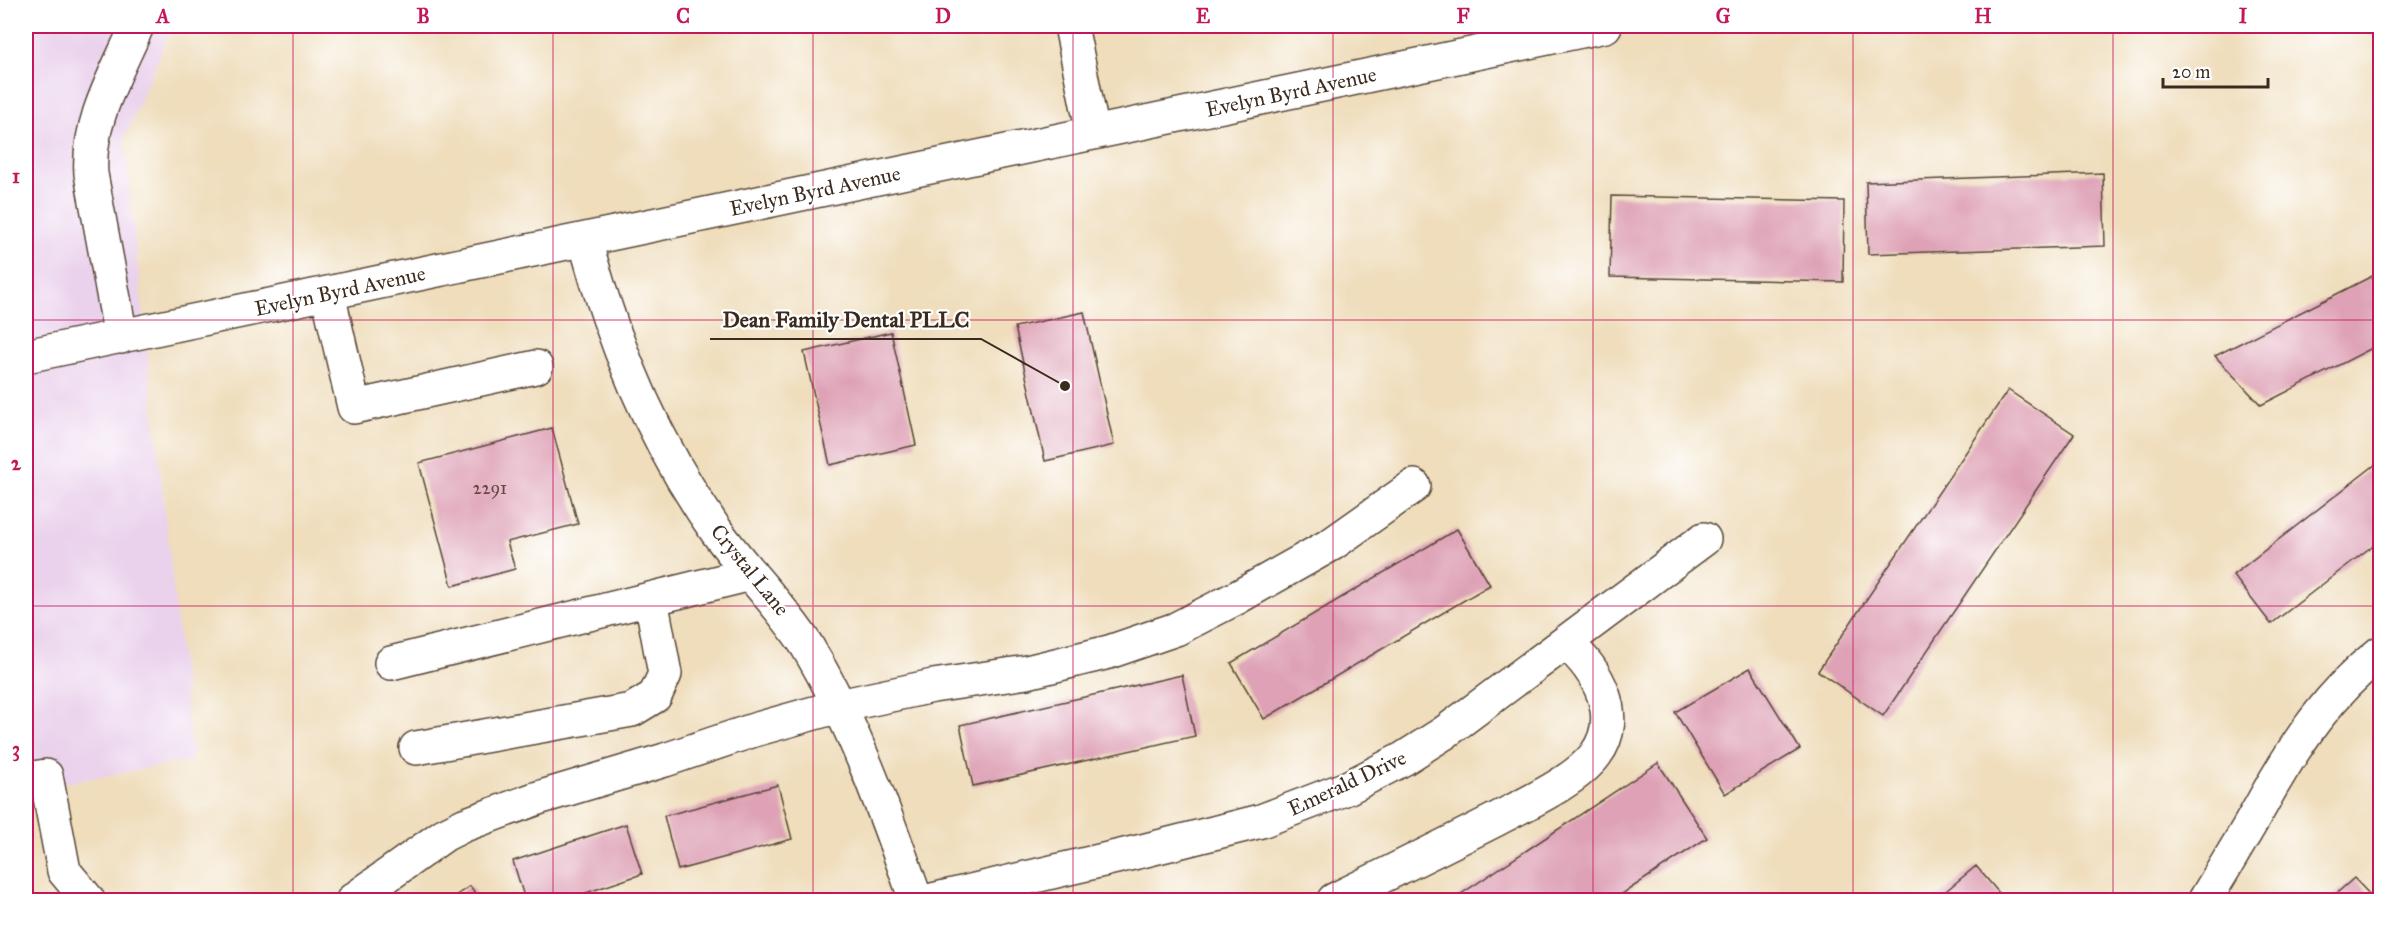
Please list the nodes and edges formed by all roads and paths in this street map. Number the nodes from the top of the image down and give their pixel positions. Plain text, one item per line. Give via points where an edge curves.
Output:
1 (138, 26) edge
2 (1071, 26) edge
3 (1605, 26) edge
4 (1092, 133) junction
5 (585, 240) junction
6 (328, 294) junction
7 (122, 337) junction
8 (26, 356) edge
9 (536, 367) dead end
10 (1414, 486) dead end
11 (1704, 539) dead end
12 (751, 574) junction
13 (651, 599) junction
14 (1566, 643) junction
15 (2380, 652) edge
16 (391, 663) dead end
17 (839, 706) junction
18 (416, 748) dead end
19 (26, 779) edge
20 (88, 900) edge
21 (353, 900) edge
22 (916, 900) edge
23 (932, 900) edge
24 (1334, 900) edge
25 (2205, 900) edge

1 - 7 street via 95,125 90,156
2 - 4 street
3 - 4 street, Evelyn Byrd Avenue
4 - 5 street, Evelyn Byrd Avenue
5 - 6 street, Evelyn Byrd Avenue
5 - 12 street, Crystal Lane via 612,332 642,403 678,471
6 - 7 street, Evelyn Byrd Avenue
6 - 9 street via 354,407
7 - 8 street, Evelyn Byrd Avenue
10 - 17 street via 1332,544 1176,629 1109,652 1027,672
11 - 14 street, Emerald Drive
12 - 13 street
12 - 17 street, Crystal Lane via 791,622
13 - 16 street
13 - 18 street via 665,674 655,696 632,710
14 - 23 street, Emerald Drive via 1444,733 1403,759 1319,800 1232,829
14 - 24 street via 1588,666 1606,702 1605,735 1588,764 1546,793
15 - 25 street via 2335,696 2299,741
17 - 21 street via 586,783 464,825 426,847
17 - 22 street, Crystal Lane via 890,826
19 - 20 street via 46,776 63,871

